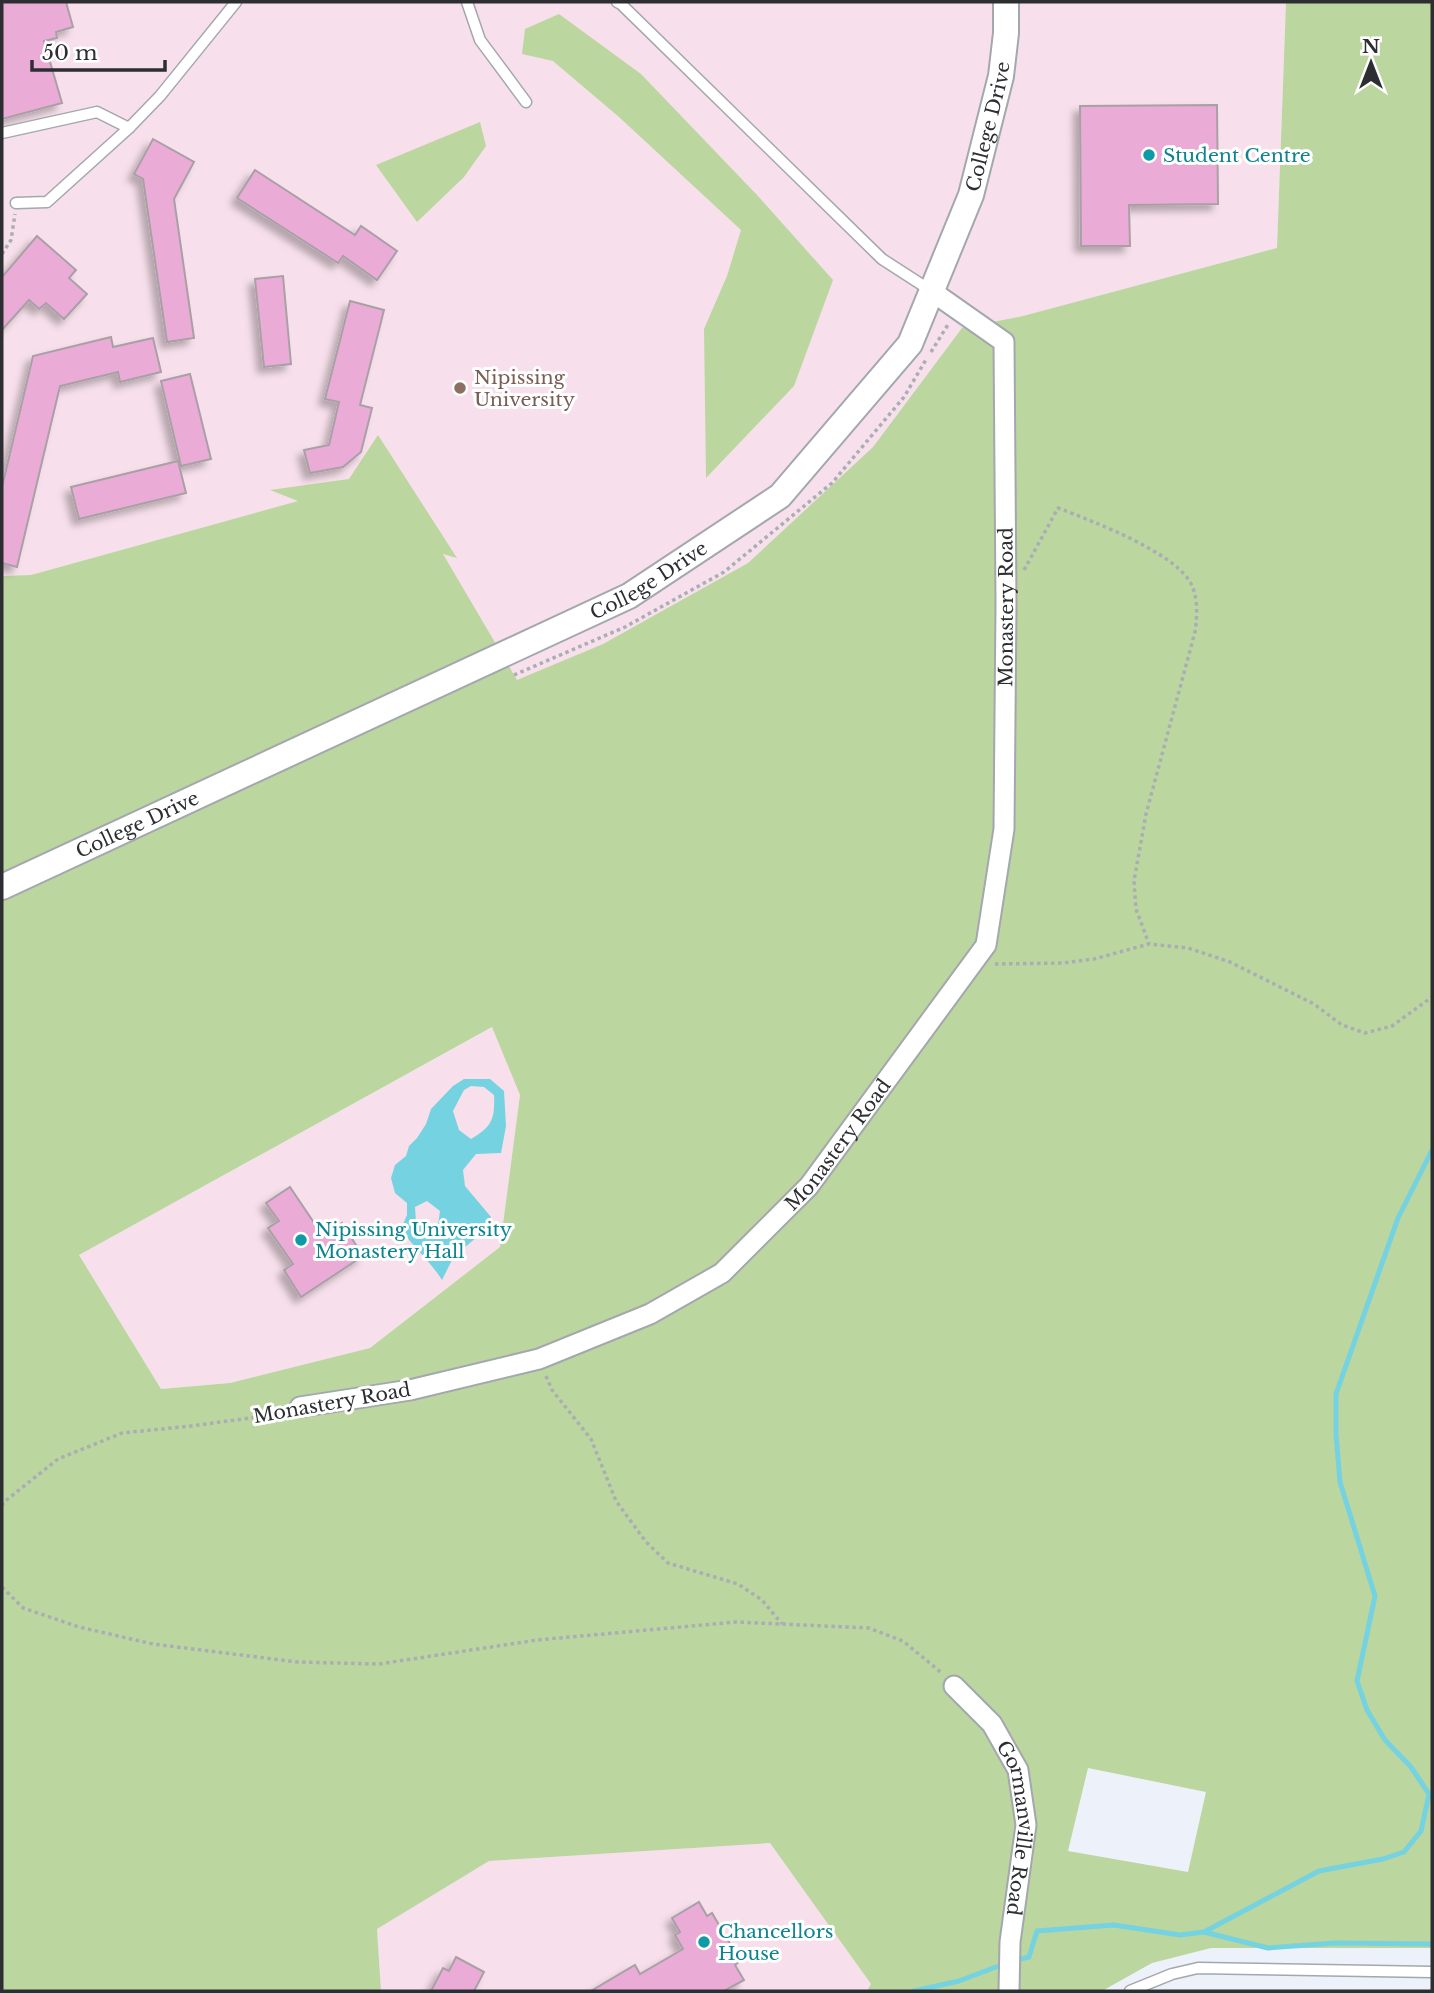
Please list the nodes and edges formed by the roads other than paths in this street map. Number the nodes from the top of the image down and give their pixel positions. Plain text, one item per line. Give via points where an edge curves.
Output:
1 (236, 2) edge
2 (467, 2) edge
3 (617, 2) edge
4 (1006, 2) edge
5 (526, 102) dead end
6 (129, 128) junction
7 (2, 133) edge
8 (16, 203) road end
9 (930, 290) junction
10 (2, 887) edge
11 (300, 1407) road end
12 (954, 1686) road end
13 (1432, 1972) edge
14 (1009, 1991) edge
15 (1130, 1991) edge

1 - 6 lane
2 - 5 lane via 480,40
3 - 9 lane via 882,259
4 - 9 street, College Drive via 1001,76 971,195
6 - 7 lane via 97,112
6 - 8 lane via 47,202
9 - 10 street, College Drive via 910,344 780,496 629,596
9 - 11 street, Monastery Road via 1004,342 1004,829 986,945 809,1186 722,1273 650,1314 539,1359 410,1390
12 - 14 street, Gormanville Road via 992,1724 1018,1770 1026,1825 1010,1942
13 - 15 lane via 1198,1968

